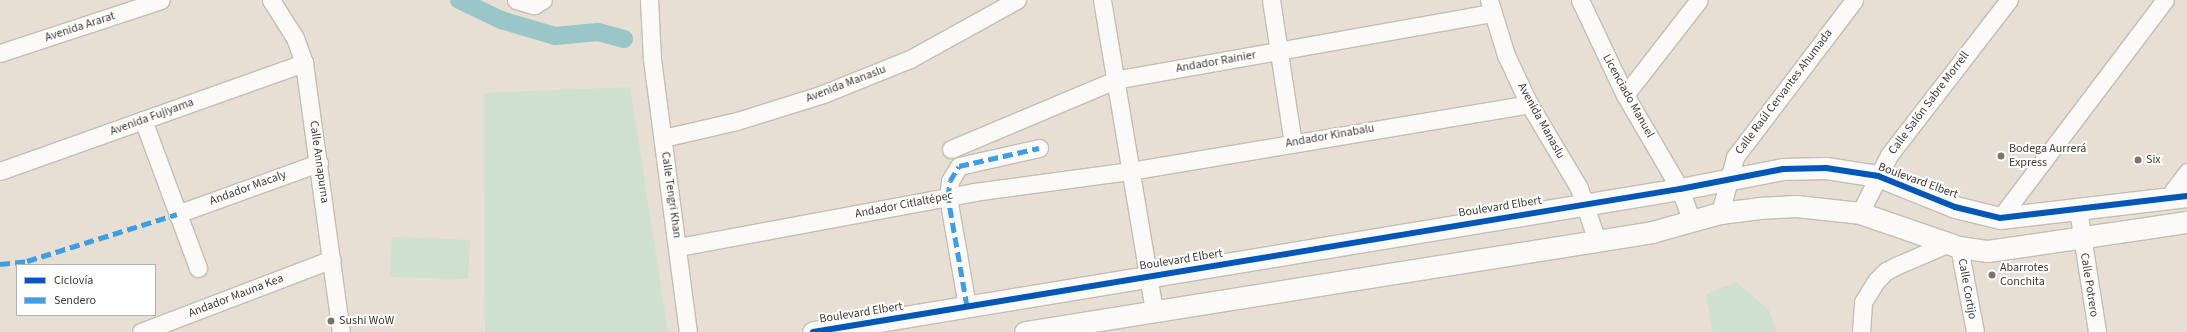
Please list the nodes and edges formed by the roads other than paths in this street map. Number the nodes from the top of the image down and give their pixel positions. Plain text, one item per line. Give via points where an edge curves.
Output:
1 (161, 0) edge
2 (271, 0) edge
3 (516, 0) edge
4 (543, 0) edge
5 (649, 0) edge
6 (1017, 0) edge
7 (1102, 0) edge
8 (1271, 0) edge
9 (1580, 0) edge
10 (1699, 0) edge
11 (1854, 0) edge
12 (2009, 0) edge
13 (2165, 0) edge
14 (1490, 7) edge
15 (1279, 51) junction
16 (0, 53) edge
17 (304, 62) junction
18 (1115, 80) junction
19 (1625, 95) junction
20 (1529, 104) junction
21 (144, 120) junction
22 (663, 138) junction
23 (1293, 142) junction
24 (1039, 148) dead end
25 (951, 149) dead end
26 (319, 163) junction
27 (0, 171) edge
28 (1130, 171) junction
29 (2187, 172) edge
30 (1878, 176) junction
31 (1730, 178) junction
32 (1680, 189) junction
33 (2187, 196) edge
34 (948, 197) junction
35 (2167, 199) junction
36 (1586, 204) junction
37 (2078, 210) junction
38 (1720, 213) junction
39 (1860, 213) junction
40 (177, 214) junction
41 (2000, 218) junction
42 (1692, 222) junction
43 (2187, 222) edge
44 (2082, 237) junction
45 (1597, 241) junction
46 (1954, 245) junction
47 (678, 248) junction
48 (332, 259) junction
49 (198, 268) dead end
50 (1148, 277) junction
51 (967, 306) junction
52 (1154, 312) junction
53 (140, 332) edge
54 (341, 332) edge
55 (688, 332) edge
56 (813, 332) edge
57 (1026, 332) edge
58 (1861, 332) edge
59 (1975, 332) edge
60 (2096, 332) edge

1 - 16 street, Avenida Ararat
2 - 17 street, Calle Annapurna via 295,38
3 - 4 street via 534,5
5 - 22 street, Calle Tengri Khan via 652,59
6 - 22 street, Avenida Manaslu via 910,59 823,94 737,121
7 - 18 street, Boulevard Elbert
8 - 15 street
9 - 19 street, Licenciado Manuel
10 - 19 street
11 - 31 street, Calle Raúl Cervantes Ahumada via 1747,138 1735,157
12 - 30 street, Calle Salón Sabre Morrell via 1889,155
13 - 41 street
14 - 15 street, Andador Rainier
14 - 20 street, Avenida Manaslu via 1506,55
15 - 18 street, Andador Rainier
15 - 23 street
17 - 21 street, Avenida Fujiyama
17 - 26 street, Calle Annapurna
18 - 25 street, Andador Rainier
18 - 28 street, Boulevard Elbert
19 - 32 street, Licenciado Manuel
20 - 23 street, Andador Kinabalu
20 - 36 street, Avenida Manaslu
21 - 27 street, Avenida Fujiyama
21 - 40 street
22 - 47 street, Calle Tengri Khan
23 - 28 street, Andador Kinabalu
24 - 34 street via 960,166 948,188
26 - 40 street, Andador Macaly
26 - 48 street, Calle Annapurna
28 - 34 street, Andador Citlaltépec
28 - 50 street, Boulevard Elbert
29 - 35 street
30 - 31 street, Boulevard Elbert via 1804,168
30 - 39 street, Calle Salón Sabre Morrell
30 - 41 street, Boulevard Elbert via 1955,207
31 - 32 street, Boulevard Elbert
31 - 38 street, Calle Raúl Cervantes Ahumada
32 - 36 street, Boulevard Elbert
32 - 42 street, Licenciado Manuel
33 - 35 street, Boulevard Elbert
34 - 47 street, Andador Citlaltépec
34 - 51 street
35 - 37 street, Boulevard Elbert
36 - 45 street, Avenida Manaslu
36 - 50 street, Boulevard Elbert
37 - 41 street, Boulevard Elbert
37 - 44 street, Calle Potrero
38 - 39 street via 1796,206
38 - 42 street
39 - 46 street
40 - 49 street
42 - 45 street
43 - 44 street
44 - 46 street via 1988,251
44 - 60 street, Calle Potrero
45 - 52 street
46 - 58 street via 1892,268 1876,281 1863,302
46 - 59 street, Calle Cortijo
47 - 55 street, Calle Tengri Khan
48 - 53 street, Andador Mauna Kea
48 - 54 street, Calle Annapurna
50 - 51 street, Boulevard Elbert
50 - 52 street, Boulevard Elbert
51 - 56 street, Boulevard Elbert
52 - 57 street

